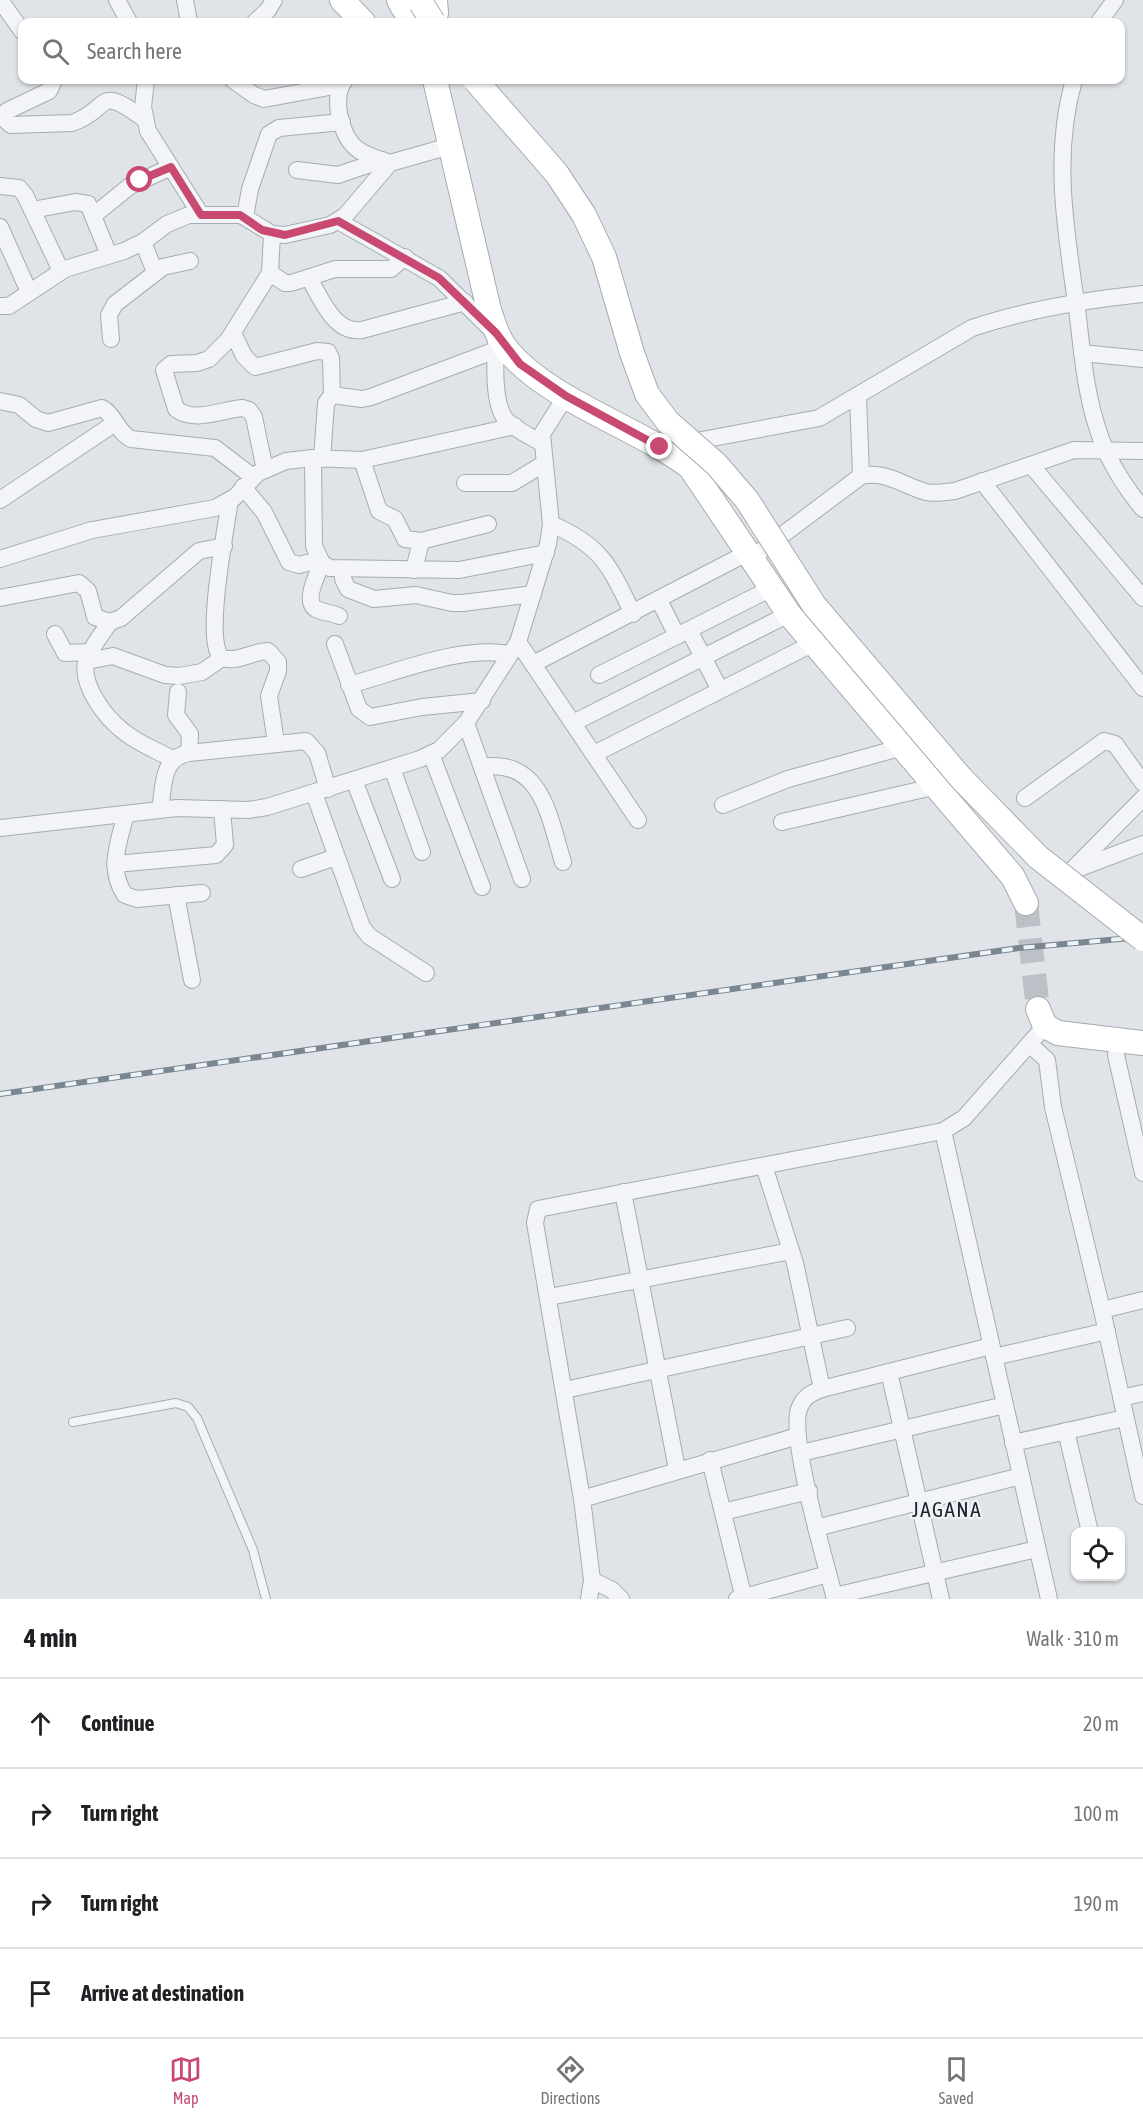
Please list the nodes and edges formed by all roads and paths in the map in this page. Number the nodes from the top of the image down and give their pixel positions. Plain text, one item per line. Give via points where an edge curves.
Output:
1 (0, 0) edge
2 (117, 0) edge
3 (184, 0) edge
4 (274, 0) edge
5 (342, 0) edge
6 (1115, 0) edge
7 (127, 18) edge
8 (188, 18) edge
9 (259, 18) edge
10 (359, 18) edge
11 (1102, 18) edge
12 (18, 25) edge
13 (53, 84) edge
14 (146, 84) edge
15 (238, 84) edge
16 (333, 84) edge
17 (342, 84) edge
18 (436, 84) edge
19 (478, 84) edge
20 (1073, 84) edge
21 (144, 119) junction
22 (342, 122) junction
23 (450, 146) junction
24 (386, 162) junction
25 (171, 167) junction
26 (297, 170) dead end
27 (0, 186) edge
28 (32, 210) junction
29 (94, 215) junction
30 (201, 215) junction
31 (245, 217) junction
32 (338, 221) junction
33 (0, 227) edge
34 (272, 234) junction
35 (143, 242) junction
36 (109, 255) junction
37 (405, 257) junction
38 (190, 261) dead end
39 (61, 271) junction
40 (155, 272) junction
41 (270, 273) junction
42 (309, 278) junction
43 (29, 292) junction
44 (1143, 294) edge
45 (465, 302) junction
46 (1076, 302) junction
47 (0, 306) edge
48 (233, 333) junction
49 (111, 339) dead end
50 (496, 342) junction
51 (1082, 353) junction
52 (1143, 359) edge
53 (332, 395) junction
54 (566, 396) junction
55 (858, 396) junction
56 (0, 401) edge
57 (115, 423) junction
58 (515, 426) junction
59 (543, 444) junction
60 (660, 447) junction
61 (1105, 449) junction
62 (1143, 451) edge
63 (318, 459) junction
64 (362, 460) junction
65 (545, 463) junction
66 (1031, 465) junction
67 (861, 476) junction
68 (254, 478) junction
69 (982, 481) junction
70 (465, 483) dead end
71 (0, 500) edge
72 (230, 500) junction
73 (1143, 509) edge
74 (488, 524) dead end
75 (551, 524) junction
76 (421, 541) junction
77 (224, 546) junction
78 (546, 553) junction
79 (751, 554) junction
80 (0, 559) edge
81 (320, 561) junction
82 (343, 569) junction
83 (414, 570) junction
84 (774, 587) junction
85 (533, 594) junction
86 (0, 598) edge
87 (1143, 598) edge
88 (659, 600) junction
89 (633, 614) junction
90 (789, 614) junction
91 (339, 616) dead end
92 (110, 622) junction
93 (683, 633) junction
94 (55, 634) dead end
95 (814, 643) junction
96 (335, 644) dead end
97 (514, 648) junction
98 (89, 656) junction
99 (222, 658) junction
100 (703, 658) junction
101 (533, 664) junction
102 (599, 675) dead end
103 (1140, 680) edge
104 (349, 685) junction
105 (720, 690) junction
106 (178, 692) dead end
107 (482, 701) junction
108 (466, 723) junction
109 (573, 723) junction
110 (276, 743) junction
111 (903, 747) junction
112 (189, 753) junction
113 (431, 754) junction
114 (594, 754) junction
115 (172, 759) junction
116 (482, 766) junction
117 (392, 768) junction
118 (354, 780) junction
119 (1143, 783) edge
120 (937, 786) junction
121 (321, 791) junction
122 (1025, 798) dead end
123 (1143, 798) edge
124 (723, 805) dead end
125 (222, 809) junction
126 (160, 810) junction
127 (126, 814) junction
128 (638, 820) dead end
129 (782, 822) dead end
130 (0, 828) edge
131 (1143, 844) edge
132 (422, 852) dead end
133 (336, 857) junction
134 (563, 861) dead end
135 (115, 864) junction
136 (301, 869) dead end
137 (392, 879) dead end
138 (522, 879) dead end
139 (482, 887) dead end
140 (202, 892) dead end
141 (176, 895) junction
142 (1026, 903) tunnel mouth
143 (1143, 939) edge
144 (426, 973) dead end
145 (192, 980) dead end
146 (1038, 1026) junction
147 (1143, 1043) edge
148 (1116, 1055) dead end
149 (943, 1131) junction
150 (764, 1166) junction
151 (1143, 1173) edge
152 (623, 1192) junction
153 (791, 1251) junction
154 (640, 1280) junction
155 (549, 1297) junction
156 (1143, 1300) edge
157 (1102, 1310) junction
158 (847, 1328) dead end
159 (1107, 1331) junction
160 (810, 1337) junction
161 (993, 1351) junction
162 (658, 1371) junction
163 (890, 1372) junction
164 (822, 1389) junction
165 (566, 1390) junction
166 (1143, 1393) edge
167 (1121, 1398) junction
168 (1005, 1405) junction
169 (1125, 1418) junction
170 (73, 1422) dead end
171 (902, 1429) junction
172 (1066, 1431) junction
173 (798, 1436) junction
174 (1013, 1443) junction
175 (801, 1453) junction
176 (710, 1460) junction
177 (677, 1469) junction
178 (1021, 1476) junction
179 (809, 1491) junction
180 (1143, 1496) edge
181 (582, 1499) junction
182 (919, 1502) junction
183 (723, 1512) junction
184 (1089, 1527) edge
185 (816, 1528) junction
186 (1037, 1549) junction
187 (935, 1573) junction
188 (828, 1574) junction
189 (592, 1580) junction
190 (835, 1597) edge
191 (742, 1598) edge
192 (266, 1599) edge
193 (589, 1599) edge
194 (621, 1599) edge
195 (940, 1599) edge
196 (1049, 1599) edge

1 - 12 street
2 - 7 street
3 - 8 street
4 - 9 street
5 - 10 street
6 - 11 street
13 - 21 street via 50,91 7,111 6,123 72,123 109,101 123,104
14 - 21 street
15 - 16 street via 264,99
17 - 22 street via 338,103
18 - 23 street
19 - 143 street, bridge via 557,174 584,215 604,257 647,394 668,422 716,464 747,500 814,605 961,778 1038,857
20 - 46 street via 1061,148 1065,222
21 - 25 street
22 - 24 street via 354,147
22 - 31 street via 279,128 269,134
23 - 24 street
23 - 50 street
24 - 26 street via 338,175
24 - 32 street
25 - 29 street via 130,186
25 - 30 street
27 - 28 street via 19,188
28 - 29 street via 83,201
28 - 39 street
29 - 36 street
30 - 31 street via 227,213
30 - 35 street via 167,224
31 - 34 street
32 - 34 street via 285,235
32 - 37 street
33 - 43 street
34 - 41 street
35 - 36 street
35 - 40 street
36 - 39 street
37 - 42 street via 391,269 335,269
37 - 45 street via 439,278
38 - 40 street
39 - 43 street
40 - 49 street via 111,309
41 - 42 street via 285,283
41 - 48 street
42 - 45 street via 335,320 349,330 362,330
43 - 47 street via 9,306
44 - 46 street
45 - 50 street
46 - 51 street
46 - 55 street via 972,328
48 - 53 street via 244,356 255,367 317,351 328,352
48 - 68 street via 209,359 171,364 164,370 164,377 181,413 194,416 249,410 254,417
50 - 53 street via 371,397
50 - 54 street
50 - 58 street via 498,397 507,421
51 - 52 street
51 - 61 street via 1093,414
53 - 63 street via 326,403
54 - 59 street via 546,425
54 - 60 street
55 - 60 street via 819,418
55 - 67 street
56 - 57 street via 19,405 41,422 102,408
57 - 68 street via 131,439 215,448
57 - 71 street
58 - 59 street
58 - 64 street
59 - 65 street
60 - 79 street via 690,467
61 - 62 street
61 - 66 street via 1074,450
61 - 73 street
63 - 64 street
63 - 68 street via 286,461
63 - 81 street via 314,546
64 - 76 street via 379,511 395,519 405,539
65 - 70 street via 512,483
65 - 75 street
66 - 69 street
66 - 87 street
67 - 69 street via 880,474 940,493
67 - 79 street
68 - 72 street
68 - 81 street via 264,512 289,562 299,565
69 - 103 street
72 - 77 street
72 - 80 street via 214,508 92,530
74 - 76 street
75 - 78 street
75 - 89 street via 579,536 608,564
76 - 83 street
77 - 92 street via 199,551 120,618
77 - 99 street via 213,631 217,654
78 - 83 street via 473,569
78 - 85 street
79 - 84 street
79 - 88 street
81 - 82 street via 330,568
81 - 91 street via 312,605
82 - 83 street
82 - 85 street via 348,589 374,598 416,595 463,603
84 - 90 street
84 - 93 street
85 - 97 street
86 - 92 street via 79,583 88,591 95,617
88 - 89 street
88 - 93 street
89 - 101 street
90 - 95 street
90 - 100 street
92 - 98 street
93 - 100 street
93 - 102 street
94 - 98 street via 64,653
95 - 105 street
95 - 111 street
96 - 104 street
97 - 101 street
97 - 104 street via 470,652
97 - 107 street
98 - 99 street via 113,656 165,675 179,676 202,672
98 - 115 street via 88,680 111,720
99 - 110 street via 261,651 274,656 278,671 269,706
100 - 105 street
100 - 109 street
101 - 109 street
104 - 107 street via 359,709 370,717
105 - 114 street
106 - 112 street via 176,715 190,734
107 - 108 street
108 - 113 street via 453,739
108 - 116 street
109 - 114 street
110 - 112 street
110 - 121 street via 298,740 312,746 317,753
111 - 120 street
111 - 124 street via 779,782
112 - 115 street
113 - 117 street
113 - 139 street
114 - 128 street
115 - 126 street
116 - 134 street via 508,765 528,778 546,807
116 - 138 street
117 - 118 street
117 - 132 street
118 - 121 street
118 - 137 street
119 - 122 street via 1115,744 1104,741
120 - 129 street
120 - 142 street via 1013,877
121 - 125 street via 267,807
121 - 133 street
123 - 131 street via 1071,871
125 - 126 street
125 - 135 street via 225,845 216,855
126 - 127 street
127 - 130 street
127 - 135 street
133 - 136 street
133 - 144 street via 356,914 369,936
135 - 141 street via 125,895 137,899
140 - 141 street
141 - 145 street
146 - 147 street via 1072,1036
146 - 149 street via 964,1118
146 - 157 street via 1053,1107
148 - 151 street
149 - 150 street
149 - 161 street
150 - 152 street
150 - 153 street
152 - 154 street
152 - 155 street via 538,1209 535,1223
153 - 154 street
153 - 160 street
154 - 155 street
154 - 162 street
155 - 165 street
156 - 157 street
157 - 159 street
158 - 160 street
159 - 161 street
159 - 167 street
160 - 162 street
160 - 164 street
161 - 163 street
161 - 168 street
162 - 165 street
162 - 177 street
163 - 164 street
163 - 171 street
164 - 173 street via 803,1399 798,1412
165 - 181 street
166 - 167 street
167 - 169 street
168 - 171 street
168 - 174 street
169 - 172 street
169 - 180 street
170 - 192 lane via 176,1403 188,1407 197,1418 253,1550
171 - 175 street
171 - 182 street
172 - 174 street
172 - 184 street
173 - 175 street
173 - 176 street
174 - 178 street
175 - 179 street
176 - 177 street
176 - 183 street
177 - 181 street
178 - 182 street
178 - 186 street
179 - 183 street
179 - 185 street
181 - 189 street
182 - 185 street
182 - 187 street
183 - 191 street
185 - 188 street
186 - 187 street
186 - 196 street
187 - 190 street
187 - 195 street
188 - 190 street
188 - 191 street
189 - 193 street
189 - 194 street

